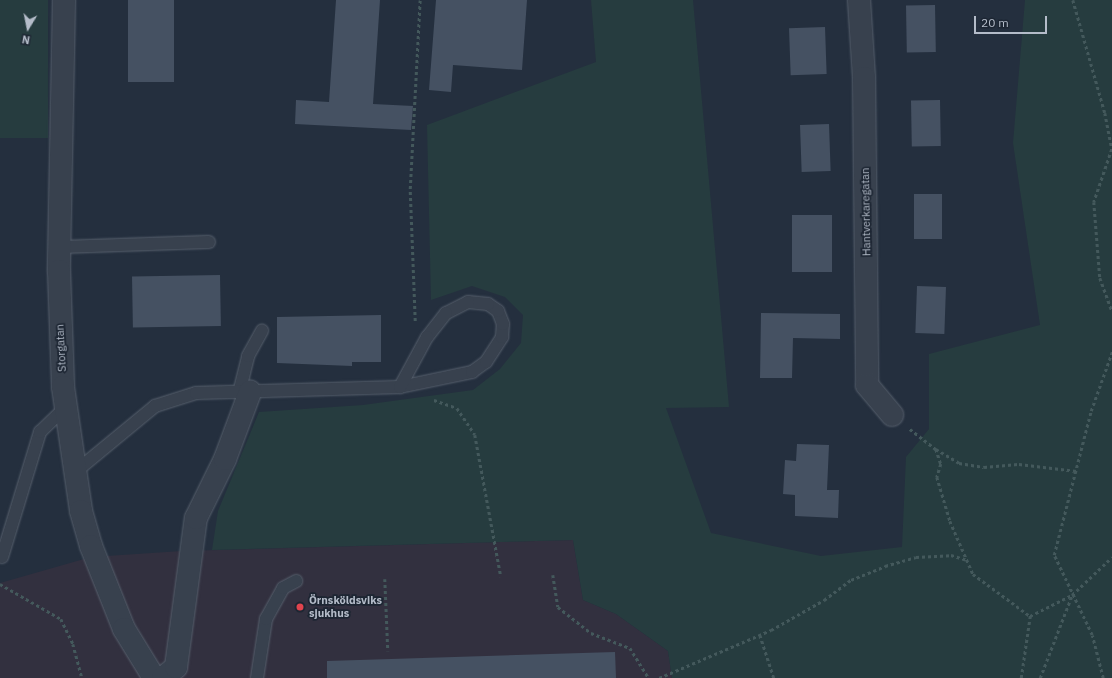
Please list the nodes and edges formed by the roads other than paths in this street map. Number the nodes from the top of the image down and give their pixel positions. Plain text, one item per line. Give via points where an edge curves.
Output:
1 (64, 0) edge
2 (859, 0) edge
3 (209, 242) dead end
4 (60, 247) junction
5 (262, 331) dead end
6 (400, 387) junction
7 (244, 392) junction
8 (66, 407) junction
9 (892, 416) road end
10 (75, 472) junction
11 (2, 556) dead end
12 (296, 581) dead end
13 (154, 678) edge
14 (163, 678) edge
15 (257, 678) edge

1 - 4 street, Storgatan
2 - 9 street, Hantverkaregatan via 864,78 867,385
3 - 4 lane
4 - 8 street, Storgatan via 60,337
5 - 7 lane via 248,356
6 - 6 lane via 472,372 495,352 503,324 498,311 488,304 468,302 446,313 427,337
6 - 7 lane
7 - 10 lane via 196,392 156,406
7 - 14 street via 225,459 196,518 176,667
8 - 10 street, Storgatan
8 - 11 lane via 40,432
10 - 13 street, Storgatan via 81,512 108,592 124,629
12 - 15 lane via 283,588 266,619

